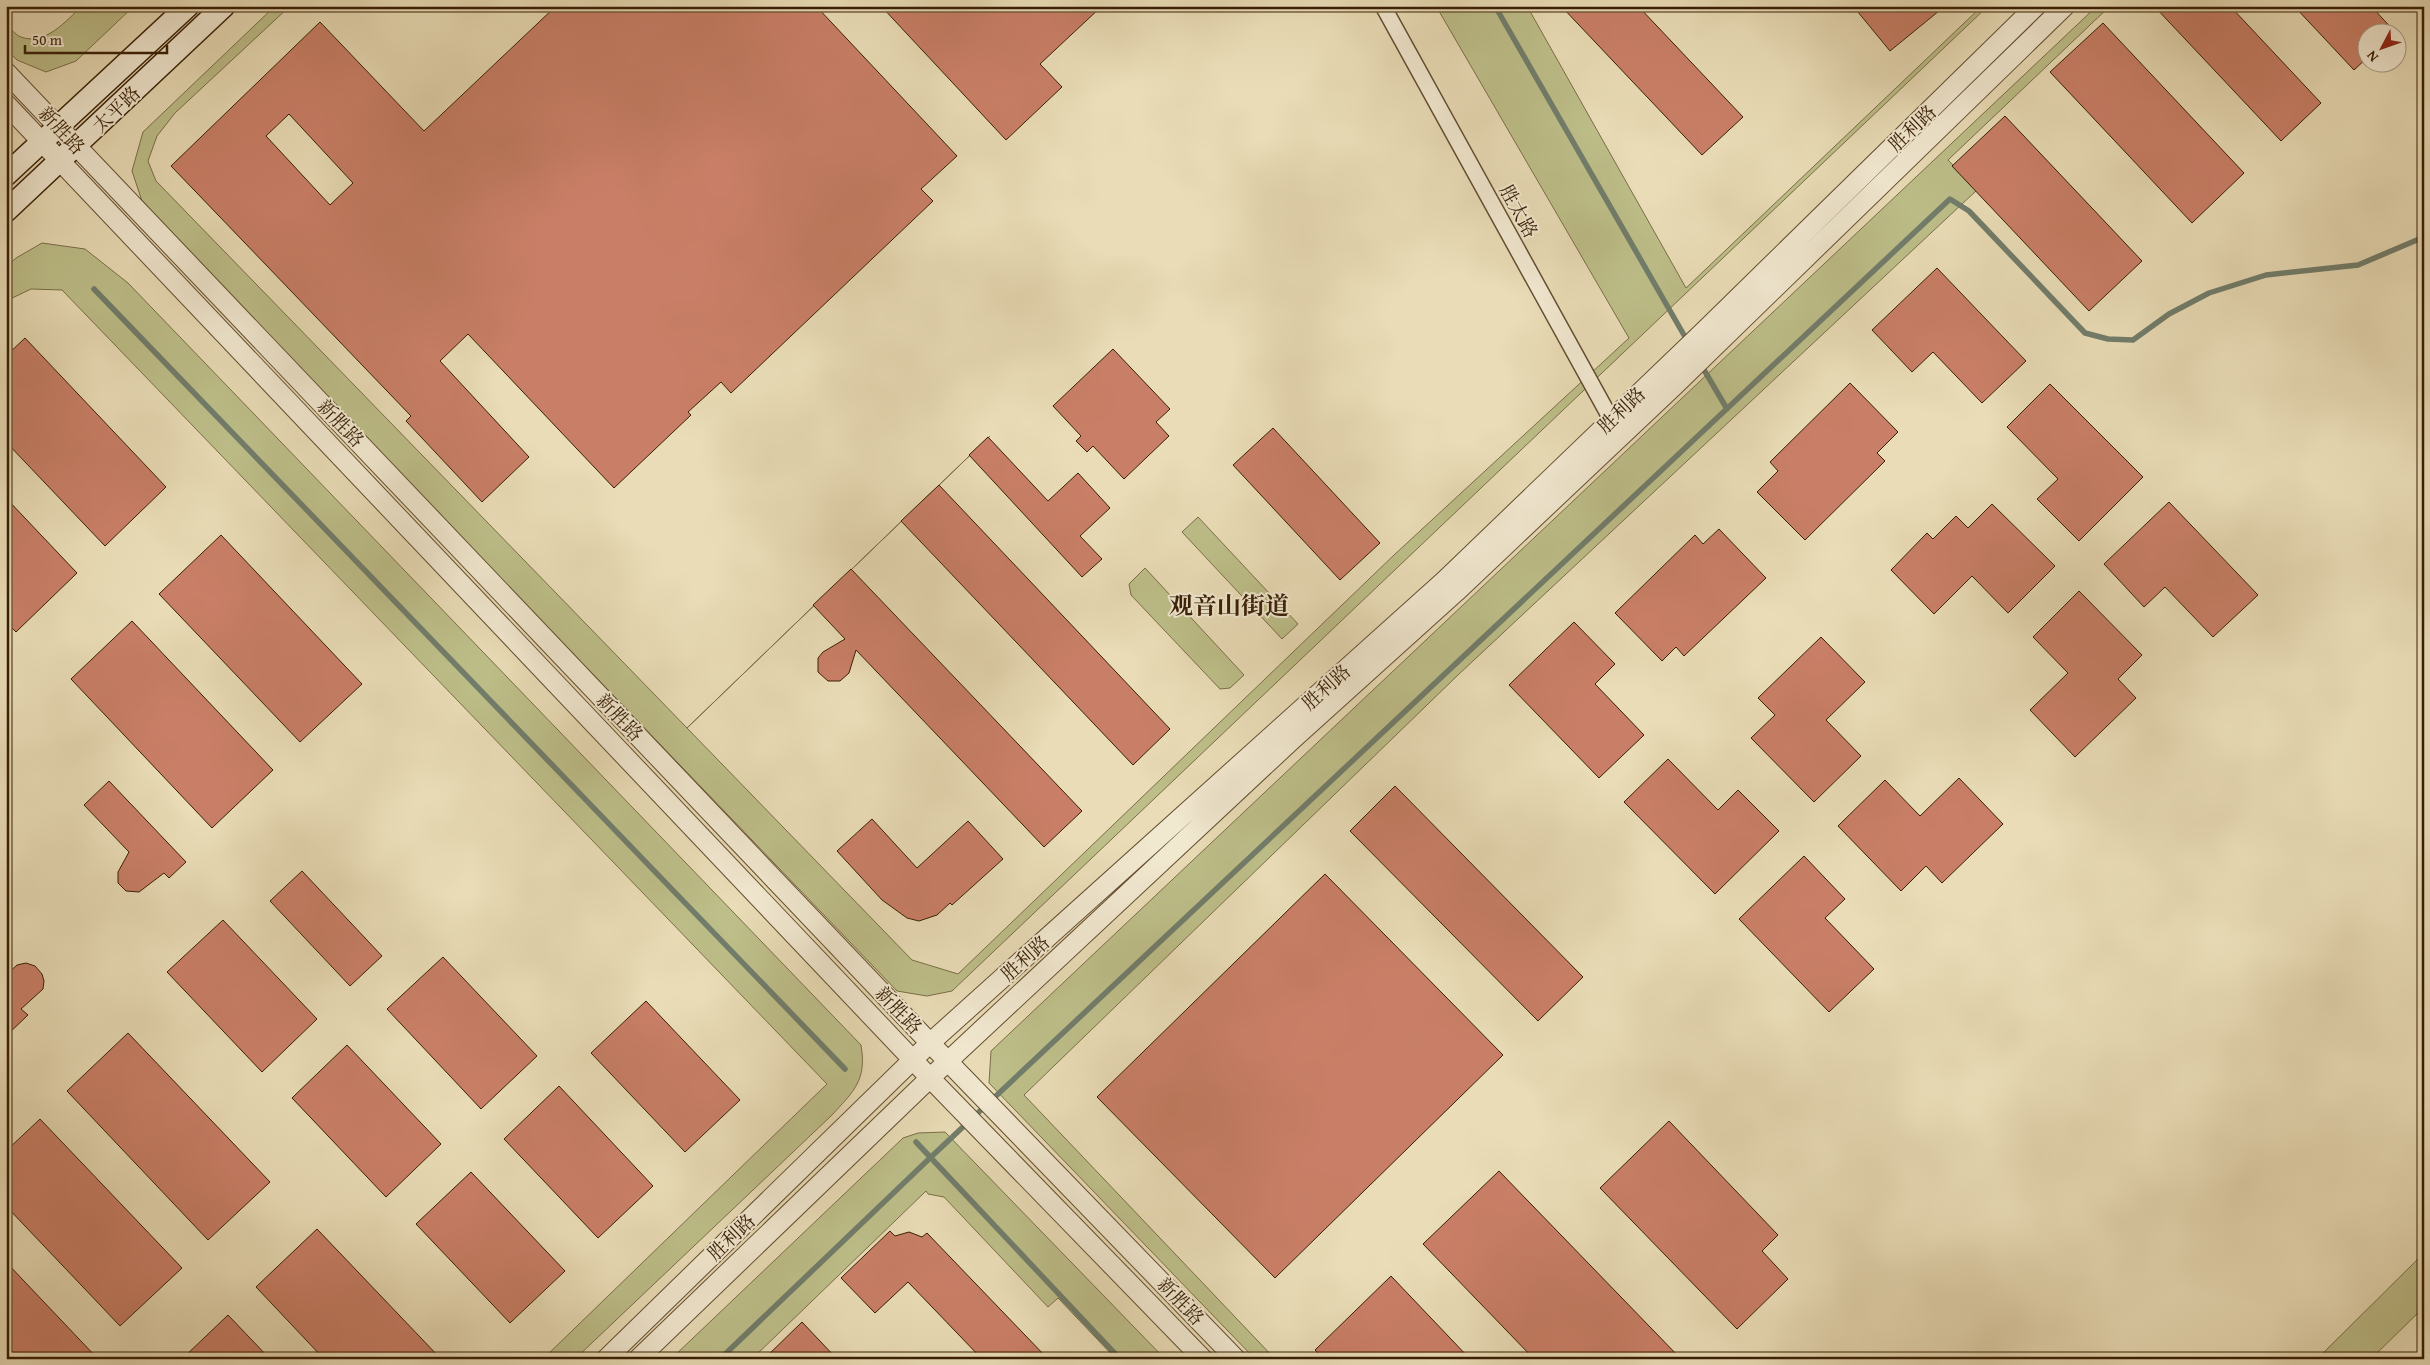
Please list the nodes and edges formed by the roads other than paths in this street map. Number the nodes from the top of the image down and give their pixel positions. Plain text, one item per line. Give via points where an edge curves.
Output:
1 (188, 6) edge
2 (224, 6) edge
3 (1383, 6) edge
4 (2036, 6) edge
5 (2065, 6) edge
6 (6, 72) edge
7 (6, 104) edge
8 (58, 126) junction
9 (42, 141) junction
10 (77, 146) junction
11 (61, 161) junction
12 (6, 175) edge
13 (6, 211) edge
14 (1616, 428) junction
15 (930, 1044) junction
16 (914, 1060) junction
17 (949, 1062) junction
18 (930, 1078) junction
19 (606, 1359) edge
20 (638, 1359) edge
21 (1203, 1359) edge
22 (1236, 1359) edge

1 - 8 main road, 太平路
2 - 10 main road, 太平路
3 - 14 street, 胜太路
4 - 14 street, 胜利路 via 1660,373
5 - 14 street, 胜利路 via 1674,386
6 - 8 street, 新胜路
7 - 9 street, 新胜路
8 - 9 main road, 太平路
8 - 10 street, 新胜路
9 - 11 street, 新胜路
9 - 12 main road, 太平路
10 - 11 main road, 太平路
10 - 15 street, 新胜路
11 - 13 main road, 太平路
11 - 16 street, 新胜路
14 - 15 street, 胜利路
14 - 17 street, 胜利路 via 1456,592 1293,739
15 - 16 street, 胜利路
15 - 17 street, 新胜路
16 - 18 street, 新胜路
16 - 19 street, 胜利路
17 - 18 street, 胜利路
17 - 22 street, 新胜路
18 - 20 street, 胜利路
18 - 21 street, 新胜路

